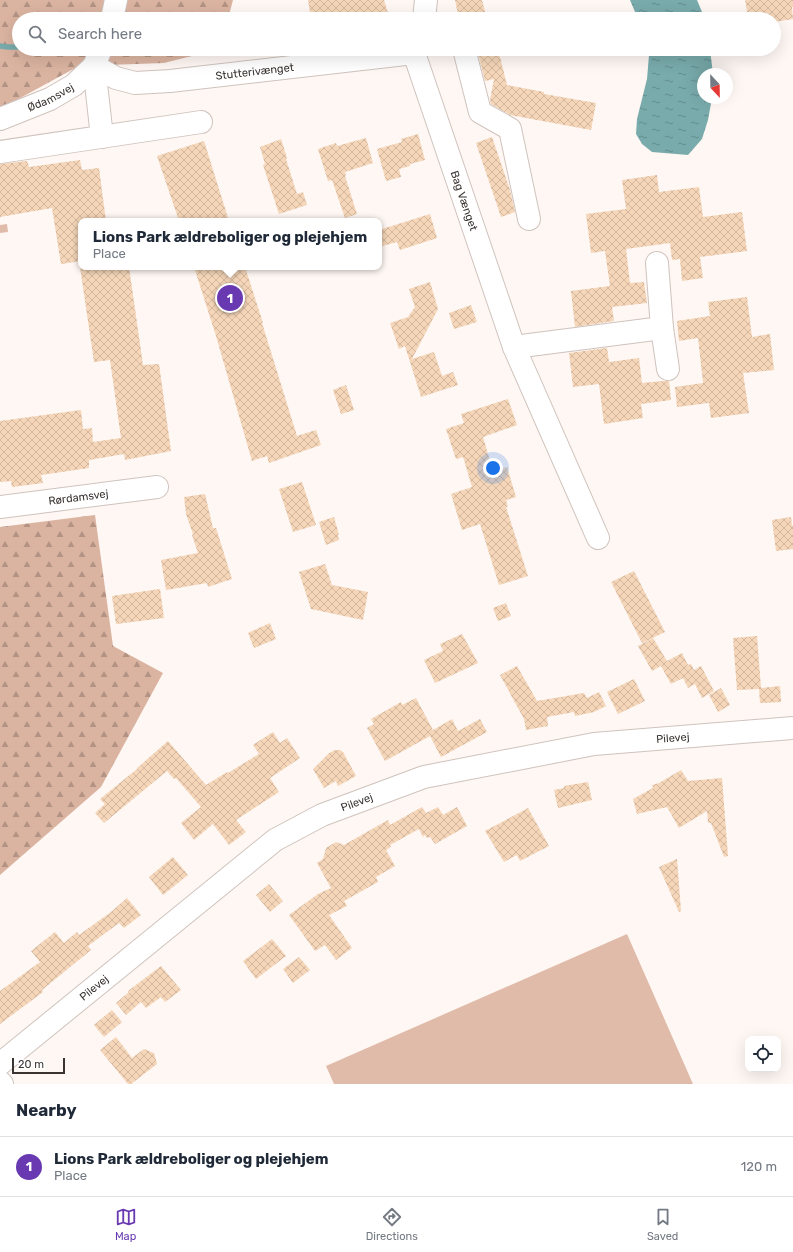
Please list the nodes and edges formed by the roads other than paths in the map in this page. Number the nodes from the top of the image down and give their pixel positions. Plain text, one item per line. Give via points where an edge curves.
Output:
1 (116, 0) edge
2 (113, 12) edge
3 (374, 56) edge
4 (417, 56) edge
5 (466, 56) edge
6 (97, 57) edge
7 (0, 119) edge
8 (201, 122) dead end
9 (102, 137) junction
10 (0, 152) edge
11 (529, 219) dead end
12 (657, 264) dead end
13 (662, 328) junction
14 (514, 348) junction
15 (668, 369) dead end
16 (157, 487) dead end
17 (0, 507) edge
18 (598, 538) dead end
19 (793, 728) edge
20 (0, 1064) edge

1 - 2 street
3 - 6 street, Stutterivænget via 135,83 116,78
4 - 14 street, Bag Vænget
5 - 11 street via 480,112 510,129
6 - 7 street, Ødamsvej via 74,85 56,96
6 - 9 street
8 - 9 street
9 - 10 street
12 - 13 street
13 - 14 street
13 - 15 street
14 - 18 street, Bag Vænget
16 - 17 street, Rørdamsvej
19 - 20 street, Pilevej via 594,744 424,777 322,815 274,840

